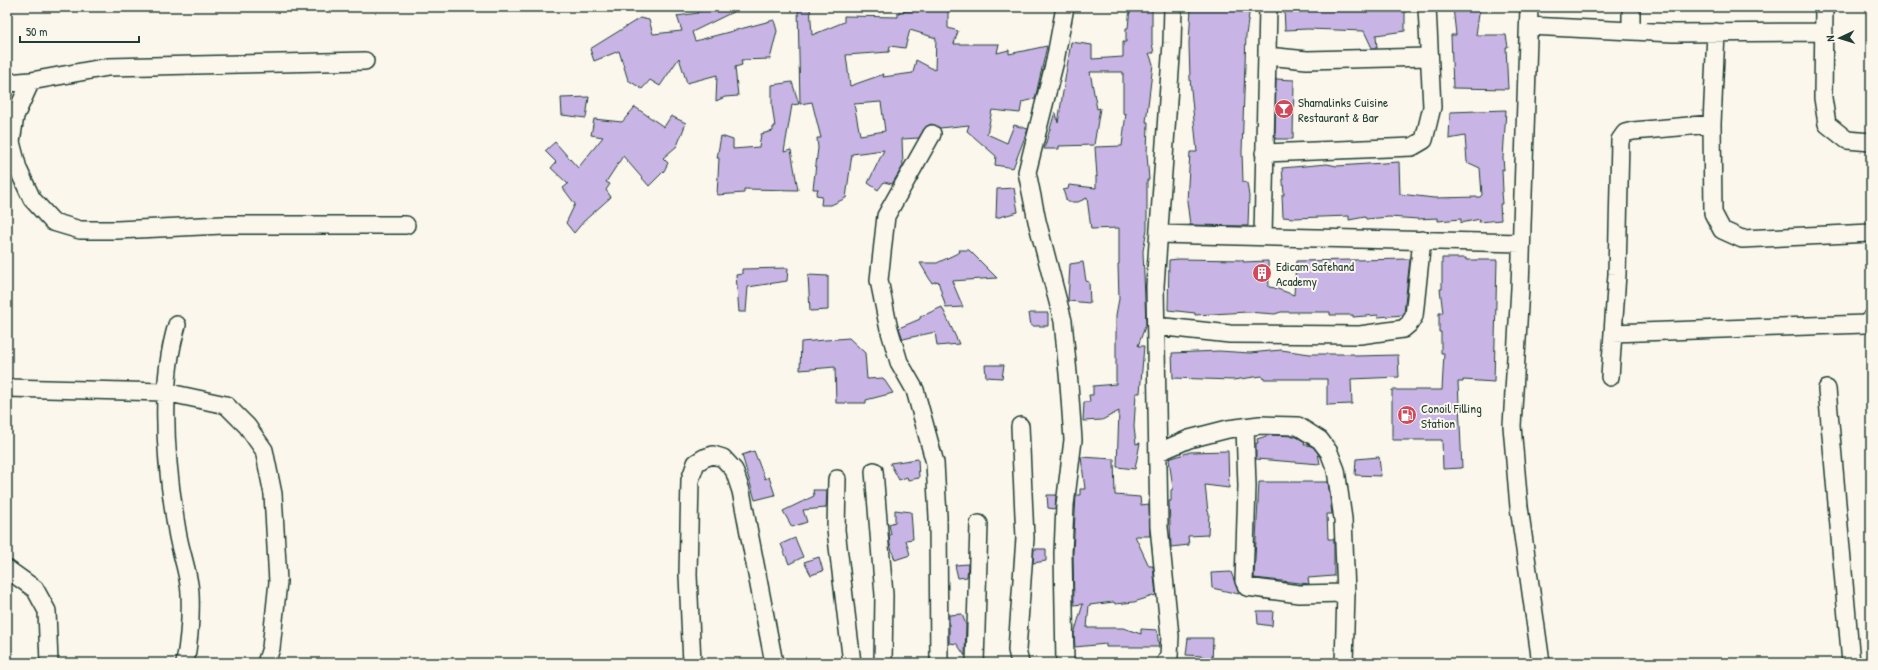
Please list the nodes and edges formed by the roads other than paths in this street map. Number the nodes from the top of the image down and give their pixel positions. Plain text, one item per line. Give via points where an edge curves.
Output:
1 (1065, 7) edge
2 (1173, 7) edge
3 (1268, 7) edge
4 (1427, 7) edge
5 (1529, 7) edge
6 (1631, 7) edge
7 (1824, 7) edge
8 (1529, 26) junction
9 (1631, 31) junction
10 (1716, 32) junction
11 (1824, 32) junction
12 (1267, 56) junction
13 (1429, 57) junction
14 (365, 61) dead end
15 (31, 81) junction
16 (7, 83) edge
17 (1712, 124) junction
18 (932, 134) dead end
19 (1871, 142) edge
20 (1264, 153) junction
21 (406, 226) dead end
22 (1871, 233) edge
23 (1159, 234) junction
24 (1263, 236) junction
25 (1422, 240) junction
26 (1521, 243) junction
27 (1871, 319) edge
28 (177, 326) dead end
29 (1156, 326) junction
30 (1613, 333) junction
31 (1610, 377) dead end
32 (7, 388) edge
33 (1827, 389) dead end
34 (165, 392) junction
35 (1020, 426) dead end
36 (1245, 427) junction
37 (1159, 452) junction
38 (874, 471) dead end
39 (837, 479) dead end
40 (979, 524) dead end
41 (7, 569) edge
42 (1346, 593) junction
43 (49, 663) edge
44 (185, 663) edge
45 (266, 663) edge
46 (692, 663) edge
47 (774, 663) edge
48 (852, 663) edge
49 (883, 663) edge
50 (939, 663) edge
51 (975, 663) edge
52 (1020, 663) edge
53 (1065, 663) edge
54 (1165, 663) edge
55 (1344, 663) edge
56 (1541, 663) edge
57 (1851, 663) edge

1 - 53 street via 1056,61 1027,172 1063,321 1069,384 1072,440 1063,553
2 - 23 street
3 - 12 street
4 - 13 street
5 - 8 street
6 - 9 street
7 - 11 street
8 - 9 street
8 - 26 street
9 - 10 street
10 - 11 street
10 - 17 street
11 - 19 street via 1824,98 1827,124 1847,140
12 - 13 street via 1307,60
12 - 20 street
13 - 20 street via 1432,107 1424,140 1412,147
14 - 15 street via 108,67
15 - 16 street
15 - 21 street via 15,116 12,142 18,169 32,199 53,222 80,230 223,225
17 - 22 street via 1713,213 1722,230 1742,239
17 - 30 street via 1633,131 1625,133 1620,140
18 - 50 street via 886,216 880,280 888,325 899,362 914,390 935,463
20 - 24 street
23 - 24 street
23 - 29 street via 1155,286
24 - 25 street
25 - 26 street
25 - 29 street via 1414,316 1403,329 1360,335 1230,334
26 - 56 street via 1512,426 1519,507
27 - 30 street via 1865,324
28 - 34 street
29 - 37 street
30 - 31 street
32 - 34 street
33 - 57 street
34 - 44 street via 169,478 190,592
34 - 45 street via 226,405 247,426 264,450 273,494 278,582 271,648
35 - 52 street via 1025,538 1017,650
36 - 37 street via 1189,439
36 - 42 street via 1298,426 1320,440 1329,452 1336,470 1343,519
36 - 42 street via 1247,486 1244,580 1247,587 1298,594
37 - 54 street via 1159,527 1170,636 1169,656
38 - 49 street via 884,595
39 - 48 street via 836,530
40 - 51 street
41 - 43 street via 35,589 47,610
42 - 55 street
46 - 47 street via 688,575 690,480 696,463 713,455 723,458 734,470 741,491

